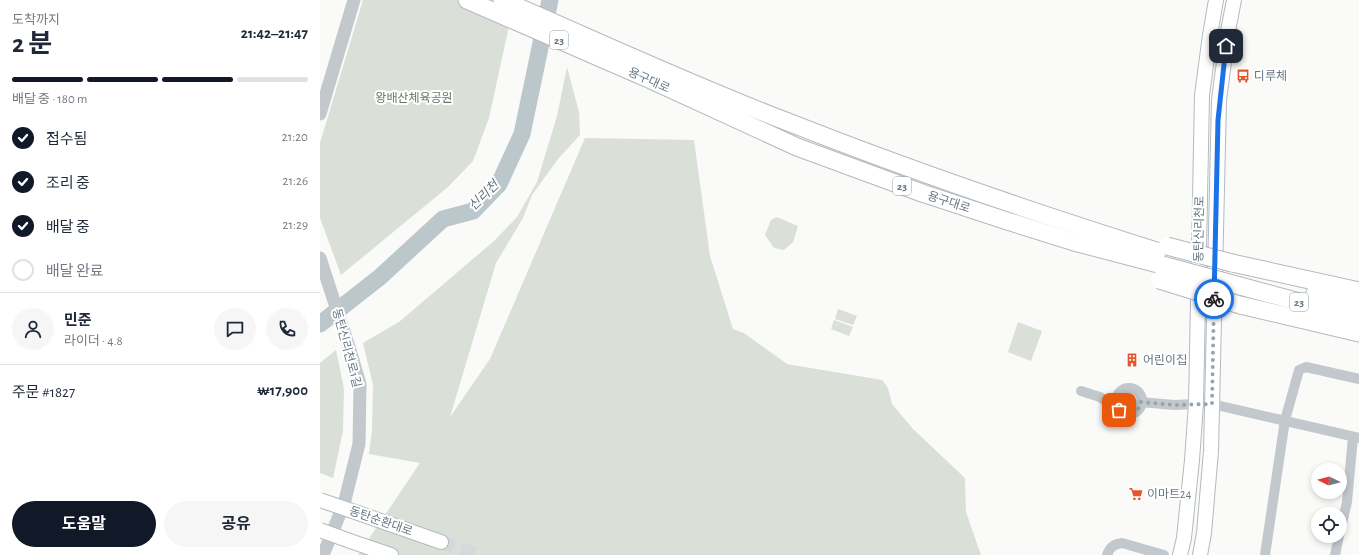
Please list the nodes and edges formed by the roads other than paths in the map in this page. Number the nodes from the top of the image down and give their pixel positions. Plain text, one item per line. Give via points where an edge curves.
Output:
1 (354, 0) edge
2 (467, 0) edge
3 (502, 0) edge
4 (1216, 0) edge
5 (1234, 0) edge
6 (654, 74) junction
7 (320, 114) edge
8 (1113, 245) junction
9 (320, 258) edge
10 (1164, 261) junction
11 (1241, 276) junction
12 (1359, 291) edge
13 (1359, 304) edge
14 (1359, 318) edge
15 (1359, 333) edge
16 (1359, 379) edge
17 (1081, 391) dead end
18 (1118, 394) junction
19 (1100, 397) junction
20 (1141, 402) junction
21 (1196, 404) junction
22 (1212, 404) junction
23 (1119, 410) junction
24 (1285, 420) junction
25 (1356, 437) edge
26 (320, 500) edge
27 (1346, 507) edge
28 (320, 530) edge
29 (441, 542) tunnel mouth
30 (1338, 543) edge
31 (323, 555) edge
32 (391, 555) edge
33 (1107, 555) edge
34 (1164, 555) edge
35 (1180, 555) edge
36 (1200, 555) edge
37 (1265, 555) edge
38 (1335, 555) edge

1 - 7 street
2 - 6 highway, 용구대로 / 23
3 - 6 highway, 용구대로 / 23
4 - 21 main road, 동탄신리천로 via 1202,95
5 - 22 main road, 동탄신리천로 via 1218,120
6 - 8 highway, 용구대로 / 23
8 - 10 highway
8 - 10 highway, 용구대로 / 23
9 - 31 street, 동탄신리천로1길 via 360,384 359,444 344,504
10 - 11 highway, 용구대로 / 23, bridge
10 - 15 highway, bridge via 1240,305
11 - 12 highway
11 - 13 highway, 용구대로 / 23
11 - 14 highway, 용구대로 / 23
16 - 24 street via 1306,367 1299,370
17 - 19 street
18 - 19 street
18 - 20 street via 1125,389 1133,389 1139,394
18 - 23 street via 1116,402
19 - 23 street
20 - 21 street
20 - 23 street via 1135,412 1126,414
21 - 22 main road
21 - 35 main road, 동탄신리천로 via 1184,538
22 - 24 street
22 - 36 main road, 동탄신리천로 via 1211,451
24 - 25 street
24 - 37 street
25 - 27 street
26 - 29 main road, 동탄순환대로, bridge
28 - 32 main road, bridge
30 - 38 street
33 - 34 street via 1116,543

